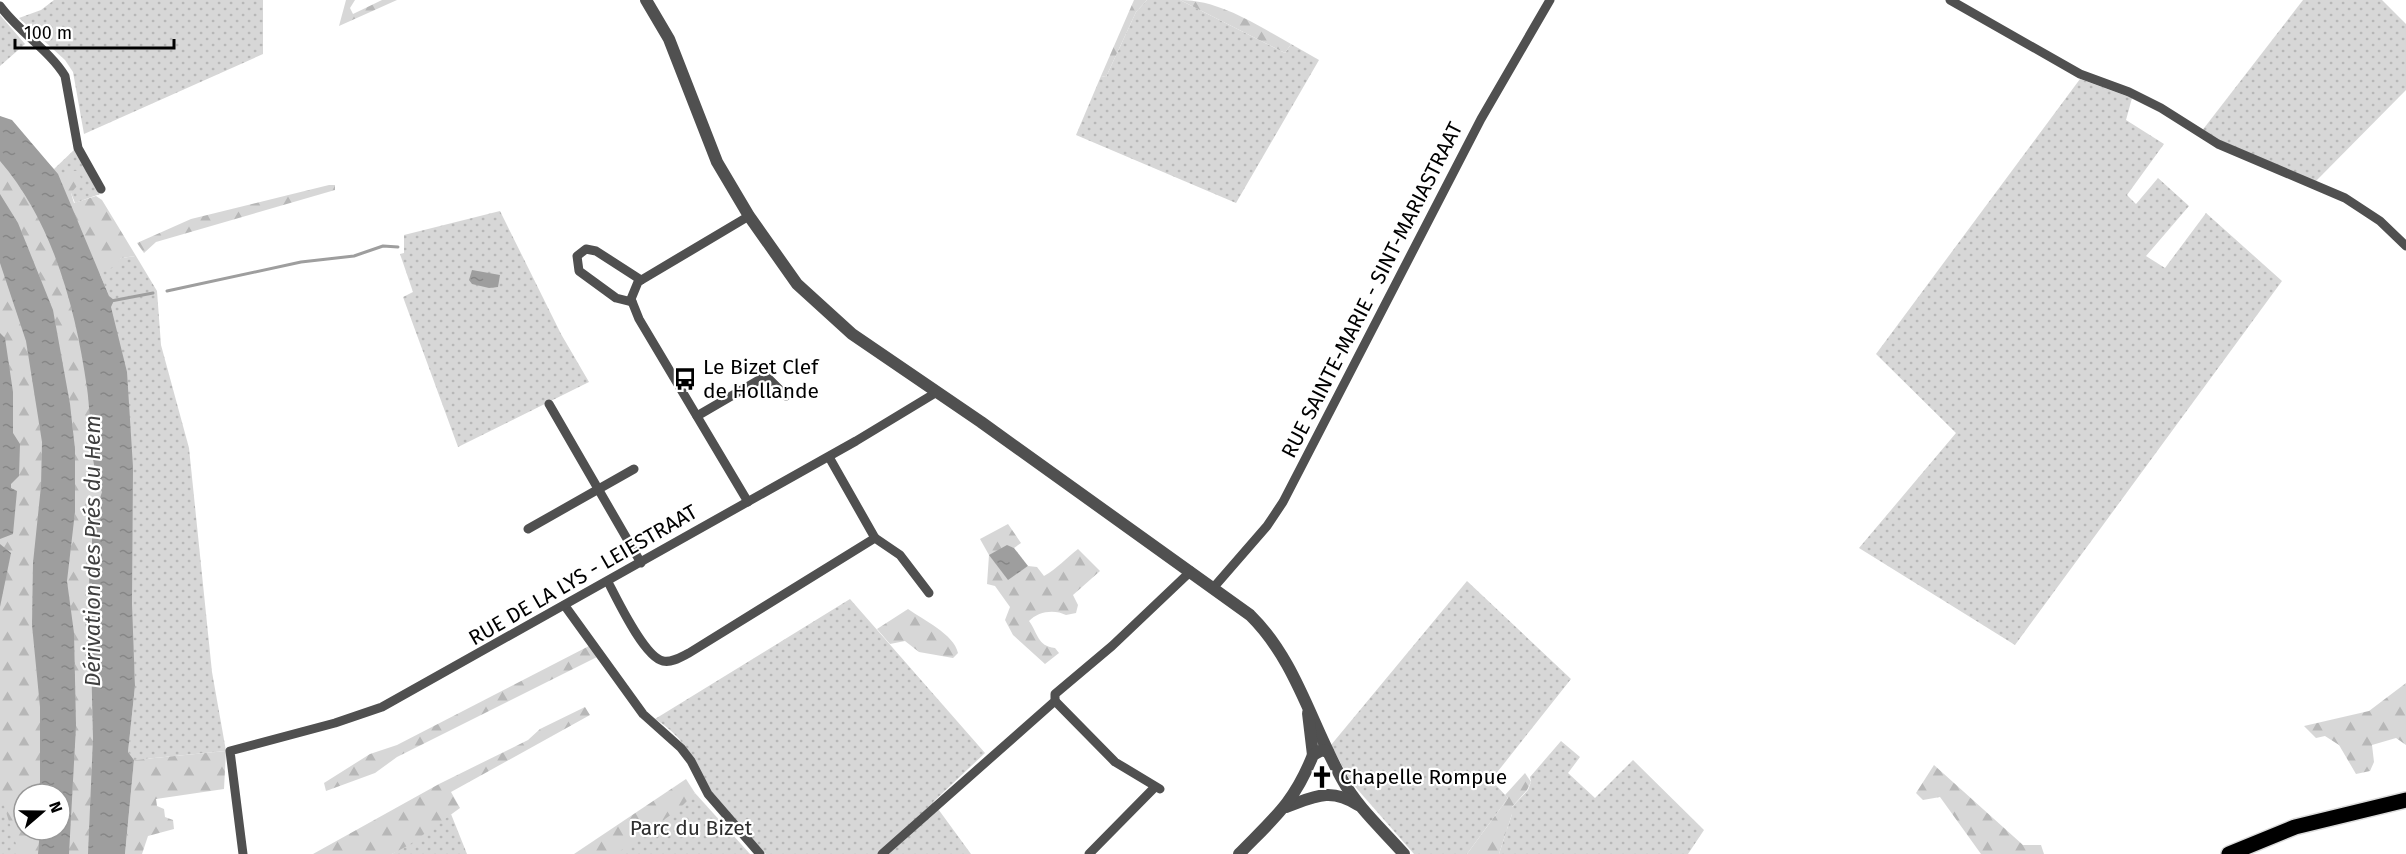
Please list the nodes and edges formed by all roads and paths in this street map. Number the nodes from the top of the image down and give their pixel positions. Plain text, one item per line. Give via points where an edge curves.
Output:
1 (646, 0) edge
2 (1550, 0) edge
3 (1950, 0) edge
4 (0, 6) edge
5 (100, 189) dead end
6 (749, 216) junction
7 (2406, 246) edge
8 (641, 280) junction
9 (632, 302) junction
10 (756, 366) dead end
11 (766, 376) junction
12 (937, 392) junction
13 (786, 396) dead end
14 (549, 404) dead end
15 (697, 416) junction
16 (829, 457) junction
17 (634, 469) dead end
18 (598, 489) junction
19 (748, 502) junction
20 (528, 529) dead end
21 (875, 538) junction
22 (641, 563) junction
23 (1191, 571) junction
24 (608, 582) junction
25 (1214, 587) junction
26 (929, 593) dead end
27 (565, 606) junction
28 (1055, 701) junction
29 (1307, 709) junction
30 (1328, 752) junction
31 (1313, 755) junction
32 (1303, 779) junction
33 (1343, 781) junction
34 (1336, 794) junction
35 (1316, 796) junction
36 (2406, 800) edge
37 (1286, 807) junction
38 (1364, 808) junction
39 (243, 854) edge
40 (760, 854) edge
41 (882, 854) edge
42 (1089, 854) edge
43 (1239, 854) edge
44 (1404, 854) edge
45 (2229, 854) edge

1 - 6 street via 669,39 717,162
2 - 25 street, RUE SAINTE-MARIE - SINT-MARIASTRAAT via 1481,119 1282,502 1268,526
3 - 7 street via 2080,74 2161,108 2218,144 2346,198 2380,221
4 - 5 street via 65,76 78,148
6 - 8 street
6 - 12 street via 797,284 828,314
8 - 9 street via 632,293
8 - 9 street via 596,250 586,249 577,256 579,271 616,298
9 - 15 street
10 - 11 street
11 - 13 street
11 - 15 street
12 - 16 street, RUE DE LA LYS - LEIESTRAAT
12 - 23 street
14 - 18 street
15 - 19 street
16 - 19 street, RUE DE LA LYS - LEIESTRAAT
16 - 21 street
17 - 18 street
18 - 20 street
18 - 22 street
19 - 22 street, RUE DE LA LYS - LEIESTRAAT
21 - 24 street via 672,661 663,661 650,652
21 - 26 street via 900,555
22 - 24 street, RUE DE LA LYS - LEIESTRAAT
23 - 25 street
23 - 28 street via 1112,646 1064,685 1055,694
24 - 27 street, RUE DE LA LYS - LEIESTRAAT
25 - 29 street via 1241,607 1271,638
27 - 39 street, RUE DE LA LYS - LEIESTRAAT via 382,707 230,751
27 - 40 street via 643,714 692,761 708,794
28 - 41 street
28 - 42 street via 1115,762 1158,788
29 - 30 street
29 - 31 street
30 - 31 street via 1322,750
30 - 33 street
31 - 32 street
32 - 35 street
32 - 37 street
33 - 34 street
33 - 38 street
34 - 35 street
34 - 38 street
35 - 37 street
36 - 45 main road via 2295,827
37 - 43 street
38 - 44 street

